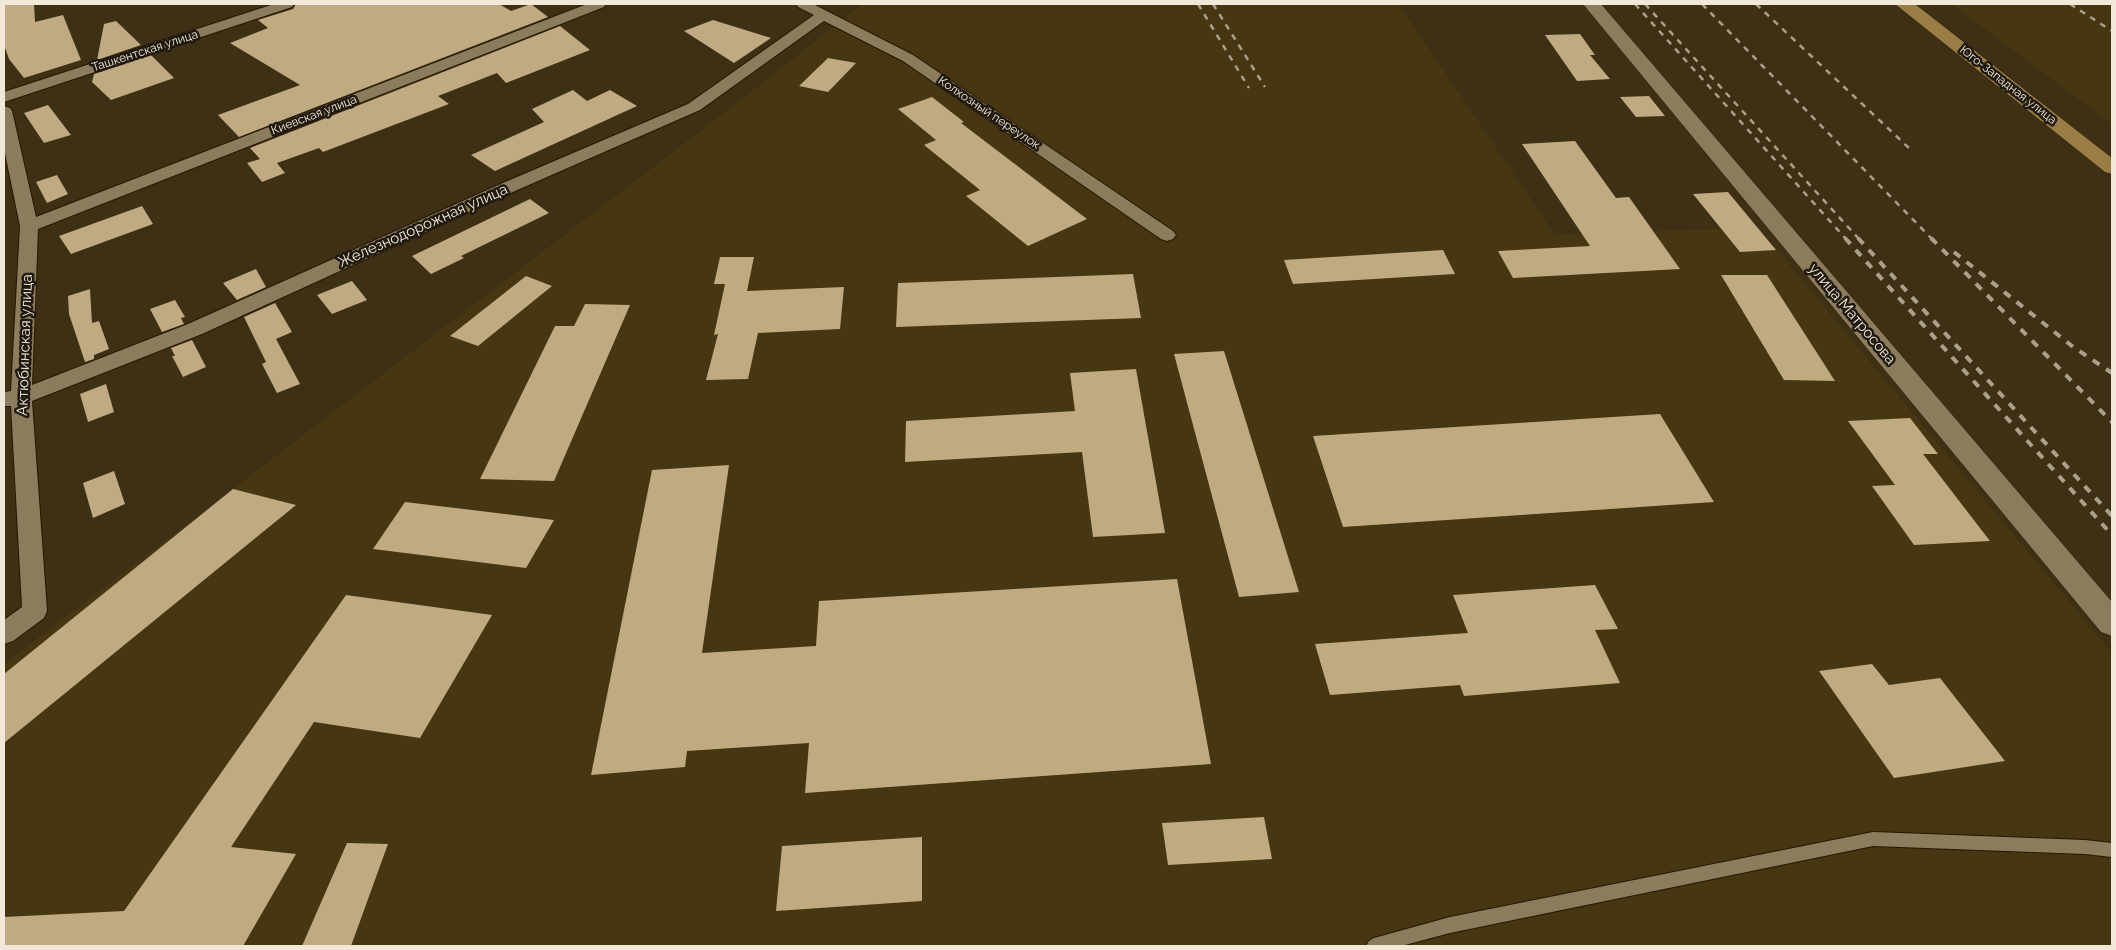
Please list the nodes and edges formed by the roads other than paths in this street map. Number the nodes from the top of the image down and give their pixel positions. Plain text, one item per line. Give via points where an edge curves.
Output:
1 (287, 4) edge
2 (599, 4) edge
3 (803, 4) edge
4 (1592, 4) edge
5 (1904, 4) edge
6 (823, 15) junction
7 (4, 97) edge
8 (4, 112) edge
9 (2112, 168) edge
10 (29, 226) junction
11 (1167, 235) dead end
12 (13, 398) edge
13 (2112, 623) edge
14 (4, 634) edge
15 (2112, 850) edge
16 (1374, 946) edge

1 - 7 street, Ташкентская улица
2 - 10 street, Киевская улица
3 - 6 street, Колхозный переулок
4 - 13 street, улица Матросова
5 - 9 main road, Юго-Западная улица
6 - 11 street, Колхозный переулок via 908,58
6 - 12 street, Железнодорожная улица via 694,107 195,329
8 - 10 street, Актюбинская улица
10 - 12 street, Актюбинская улица
12 - 14 street, Актюбинская улица via 35,611
15 - 16 lane via 1873,839 1450,925

